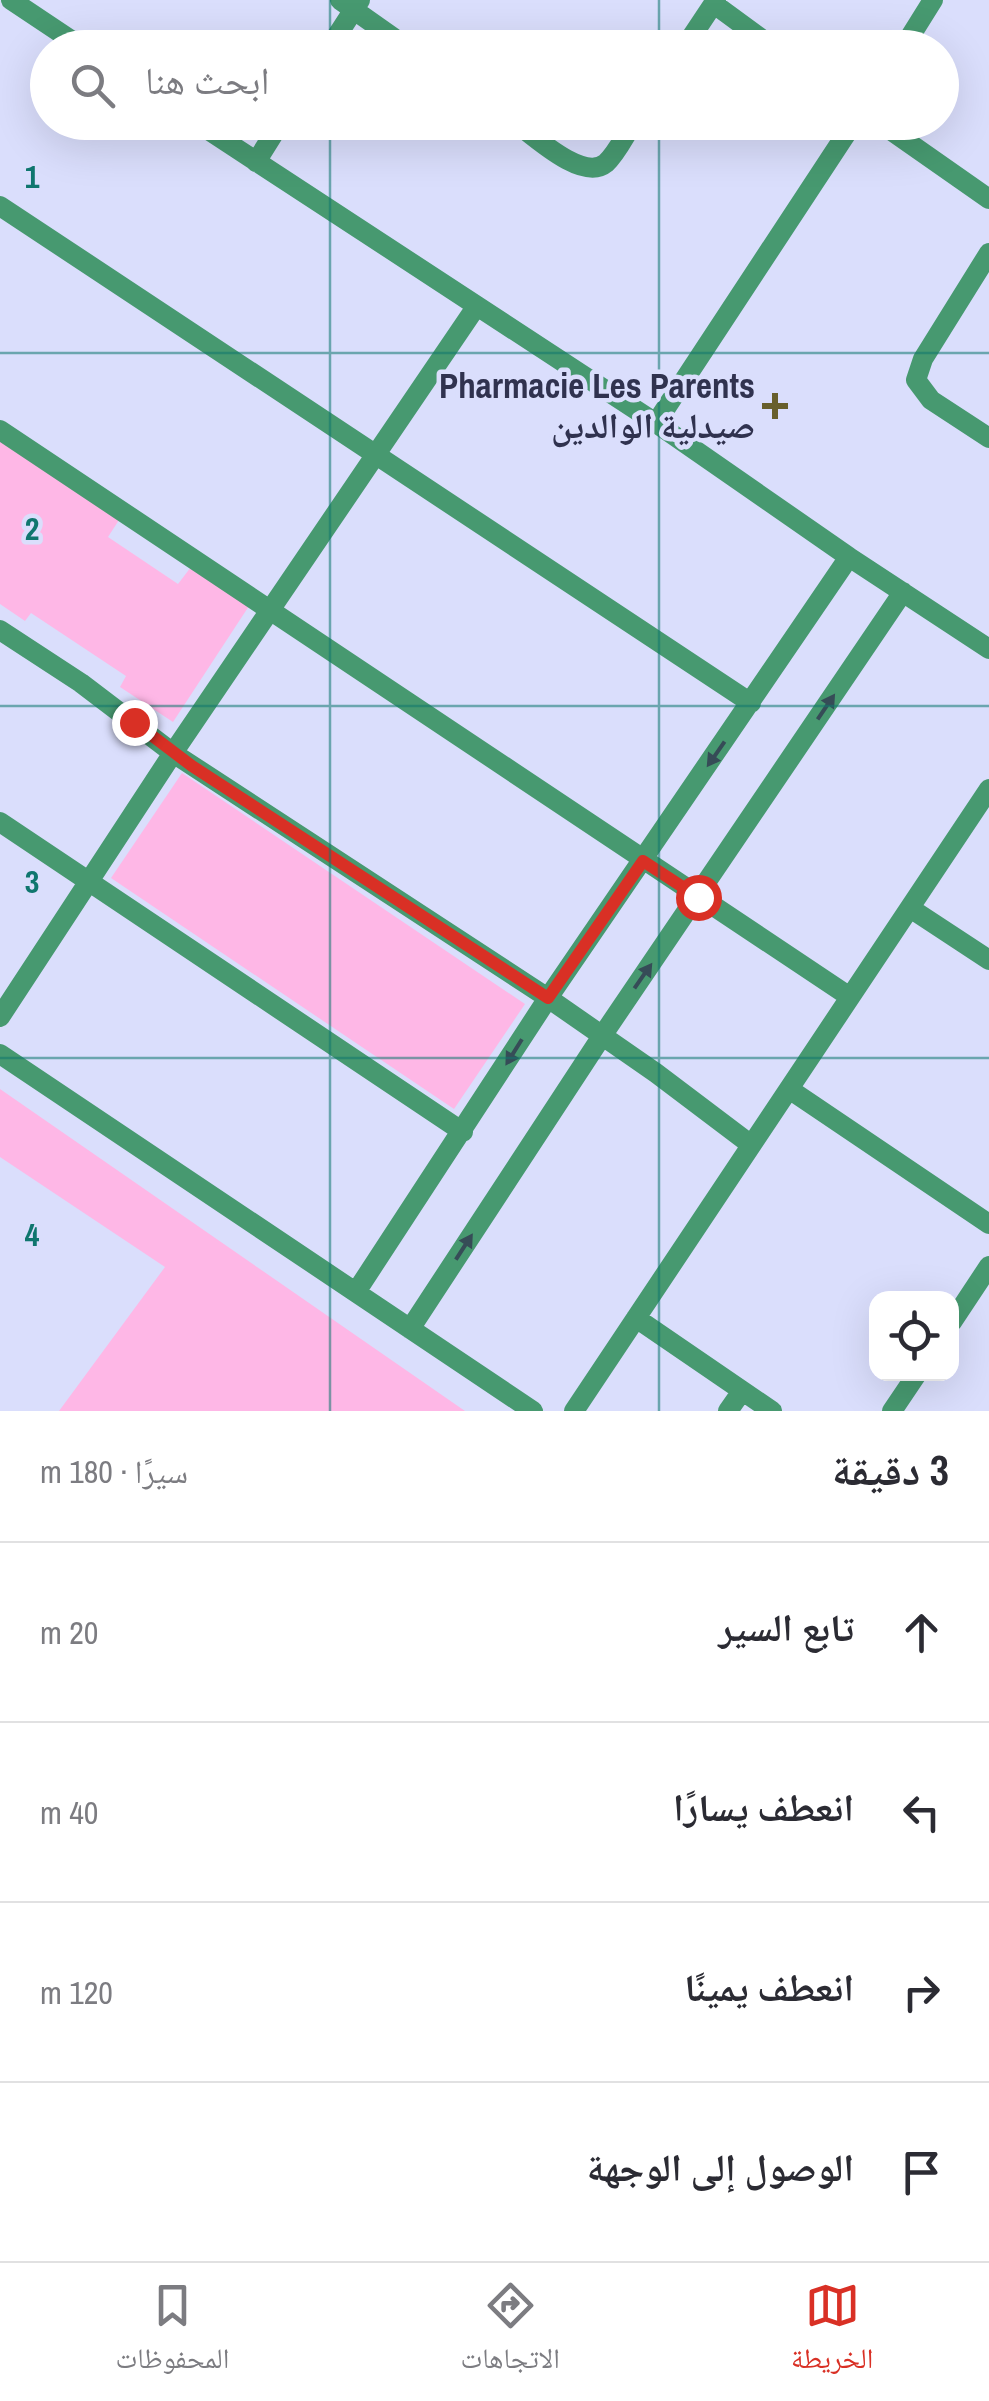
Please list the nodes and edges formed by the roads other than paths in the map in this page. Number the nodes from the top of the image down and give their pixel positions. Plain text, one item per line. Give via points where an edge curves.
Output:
1 (12, 0) edge
2 (933, 0) edge
3 (715, 2) edge
4 (351, 3) edge
5 (56, 30) edge
6 (338, 30) edge
7 (385, 30) edge
8 (696, 30) edge
9 (751, 30) edge
10 (914, 30) edge
11 (223, 140) edge
12 (270, 140) edge
13 (540, 140) edge
14 (622, 140) edge
15 (842, 140) edge
16 (905, 140) edge
17 (256, 162) junction
18 (989, 199) edge
19 (0, 206) edge
20 (989, 253) edge
21 (476, 307) junction
22 (656, 423) junction
23 (0, 430) edge
24 (989, 438) edge
25 (375, 452) junction
26 (849, 557) junction
27 (903, 592) junction
28 (271, 610) junction
29 (0, 630) edge
30 (989, 649) edge
31 (751, 703) junction
32 (173, 753) junction
33 (989, 789) edge
34 (0, 822) edge
35 (643, 861) junction
36 (89, 881) junction
37 (698, 897) junction
38 (910, 908) junction
39 (989, 960) edge
40 (850, 997) junction
41 (548, 998) junction
42 (0, 1018) edge
43 (602, 1036) junction
44 (0, 1054) edge
45 (789, 1089) junction
46 (463, 1132) junction
47 (750, 1144) junction
48 (989, 1224) edge
49 (989, 1266) edge
50 (356, 1292) junction
51 (959, 1311) edge
52 (636, 1318) junction
53 (410, 1329) junction
54 (912, 1381) edge
55 (742, 1391) junction
56 (533, 1411) edge
57 (574, 1411) edge
58 (728, 1411) edge
59 (772, 1411) edge
60 (892, 1411) edge

1 - 5 street
2 - 10 street
3 - 8 street
3 - 9 street
4 - 6 street
4 - 7 street
11 - 17 street
12 - 17 street
13 - 14 street via 593,170
15 - 22 street
16 - 18 street
17 - 21 street
19 - 25 street
20 - 24 street via 916,380 931,400
21 - 22 street
21 - 25 street
22 - 26 street
23 - 28 street
25 - 28 street
25 - 31 street
26 - 27 street
26 - 31 street
27 - 30 street
37 -> 27 street
28 - 32 street
28 - 35 street
29 - 32 street
31 -> 35 street
32 - 36 street
32 - 41 street
33 - 38 street
34 - 36 street
35 - 37 street
35 - 41 street
36 - 42 street
36 - 46 street
37 - 40 street
43 -> 37 street
38 - 39 street
38 - 40 street
40 - 45 street
41 - 43 street
41 -> 46 street
43 - 47 street
53 -> 43 street
44 - 50 street
45 - 47 street
45 - 48 street
46 - 50 street
47 - 52 street
49 - 51 street
50 - 53 street
52 - 55 street
52 - 57 street
53 - 56 street
54 - 60 street
55 - 58 street
55 - 59 street

